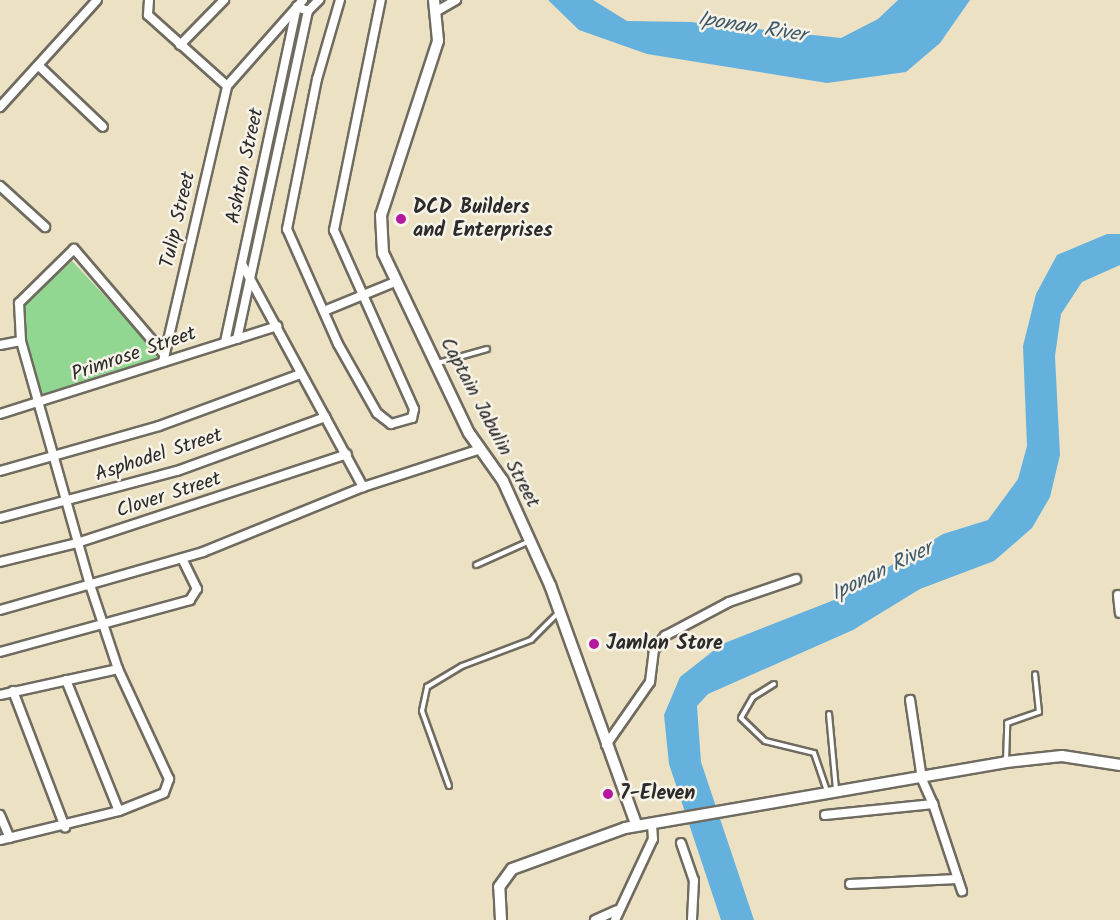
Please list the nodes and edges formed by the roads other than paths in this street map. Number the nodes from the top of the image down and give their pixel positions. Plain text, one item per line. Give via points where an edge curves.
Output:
1 (98, 0) edge
2 (149, 0) edge
3 (224, 0) edge
4 (303, 0) edge
5 (319, 0) edge
6 (340, 0) edge
7 (381, 0) edge
8 (434, 0) edge
9 (456, 0) edge
10 (297, 7) junction
11 (308, 11) junction
12 (437, 11) junction
13 (180, 45) junction
14 (39, 66) junction
15 (227, 86) junction
16 (0, 107) edge
17 (103, 128) dead end
18 (0, 186) edge
19 (45, 227) dead end
20 (242, 264) junction
21 (252, 277) junction
22 (395, 282) junction
23 (361, 295) junction
24 (324, 311) junction
25 (277, 326) junction
26 (237, 339) junction
27 (21, 341) junction
28 (225, 342) junction
29 (0, 345) edge
30 (487, 349) dead end
31 (164, 358) junction
32 (435, 364) junction
33 (300, 374) junction
34 (42, 403) junction
35 (0, 414) edge
36 (325, 417) junction
37 (481, 449) junction
38 (347, 454) junction
39 (56, 457) junction
40 (0, 471) edge
41 (363, 487) junction
42 (68, 502) junction
43 (0, 518) edge
44 (530, 541) junction
45 (77, 543) junction
46 (182, 558) junction
47 (0, 562) edge
48 (476, 565) dead end
49 (796, 579) dead end
50 (90, 585) junction
51 (1118, 595) dead end
52 (0, 609) edge
53 (560, 610) junction
54 (1120, 614) edge
55 (104, 626) junction
56 (0, 652) edge
57 (118, 669) junction
58 (1035, 674) dead end
59 (66, 680) junction
60 (774, 684) dead end
61 (13, 691) junction
62 (0, 695) edge
63 (910, 700) dead end
64 (829, 714) dead end
65 (606, 746) junction
66 (1006, 762) junction
67 (1120, 765) edge
68 (922, 779) junction
69 (449, 786) dead end
70 (832, 794) junction
71 (933, 804) junction
72 (119, 811) junction
73 (0, 815) edge
74 (825, 815) dead end
75 (652, 823) junction
76 (637, 826) junction
77 (65, 827) junction
78 (10, 838) junction
79 (0, 840) edge
80 (681, 843) dead end
81 (958, 879) junction
82 (850, 884) dead end
83 (962, 891) dead end
84 (617, 910) junction
85 (501, 920) edge
86 (595, 920) edge
87 (615, 920) edge
88 (692, 920) edge

1 - 14 street
2 - 13 street via 148,15
3 - 13 street
4 - 10 street, Ashton Street
5 - 11 street
6 - 24 street via 317,79 287,229
7 - 23 street via 334,230
8 - 12 street, Captain Jabulin Street
9 - 12 street
10 - 11 street
10 - 15 street
10 - 20 street, Ashton Street
11 - 21 street, Ashton Street
12 - 22 street, Captain Jabulin Street via 438,41 381,215 383,253
13 - 15 street
14 - 16 street
14 - 17 street
15 - 31 street, Tulip Street
18 - 19 street
20 - 21 street
20 - 28 street, Ashton Street
21 - 25 street
21 - 26 street, Ashton Street
22 - 23 street
22 - 32 street, Captain Jabulin Street
23 - 24 street
23 - 24 street via 414,409 412,418 402,423 391,423 377,413
25 - 26 street, Primrose Street
25 - 33 street
26 - 28 street, Primrose Street
27 - 29 street
27 - 31 street via 19,303 74,249
27 - 34 street
28 - 31 street, Primrose Street
30 - 32 lane
31 - 34 street, Primrose Street
32 - 37 street, Captain Jabulin Street
33 - 36 street
33 - 39 street
34 - 35 street, Primrose Street
34 - 39 street
36 - 38 street
36 - 42 street, Asphodel Street via 177,471
37 - 41 street
37 - 44 street, Captain Jabulin Street via 503,481
38 - 41 street
38 - 45 street, Clover Street
39 - 40 street
39 - 42 street
41 - 46 street
42 - 43 street, Asphodel Street
42 - 45 street
44 - 48 lane
44 - 53 street, Captain Jabulin Street
45 - 47 street, Clover Street
45 - 50 street
46 - 50 street
46 - 55 street via 196,595
49 - 65 street via 729,602 665,636 654,650 650,682
50 - 52 street
50 - 55 street
51 - 54 street
53 - 65 street, Captain Jabulin Street
53 - 69 lane via 531,640 462,666 427,687 422,711
55 - 56 street
55 - 57 street
57 - 59 street
57 - 72 street via 169,779 164,793
58 - 66 lane via 1039,712 1007,723
59 - 61 street
59 - 72 street
60 - 70 lane via 753,697 741,718 765,741 814,753
61 - 62 street
61 - 77 street
63 - 68 street
64 - 70 lane
65 - 76 street, Captain Jabulin Street
66 - 67 street via 1062,756
66 - 68 street
68 - 70 street
68 - 71 street
70 - 75 street
71 - 74 street
71 - 81 street
72 - 77 street
73 - 78 street
75 - 76 street
75 - 84 street via 653,839
76 - 85 street via 512,869 499,886
77 - 78 street
78 - 79 street
80 - 88 street via 694,880
81 - 82 street
81 - 83 street
84 - 86 street
84 - 87 street

